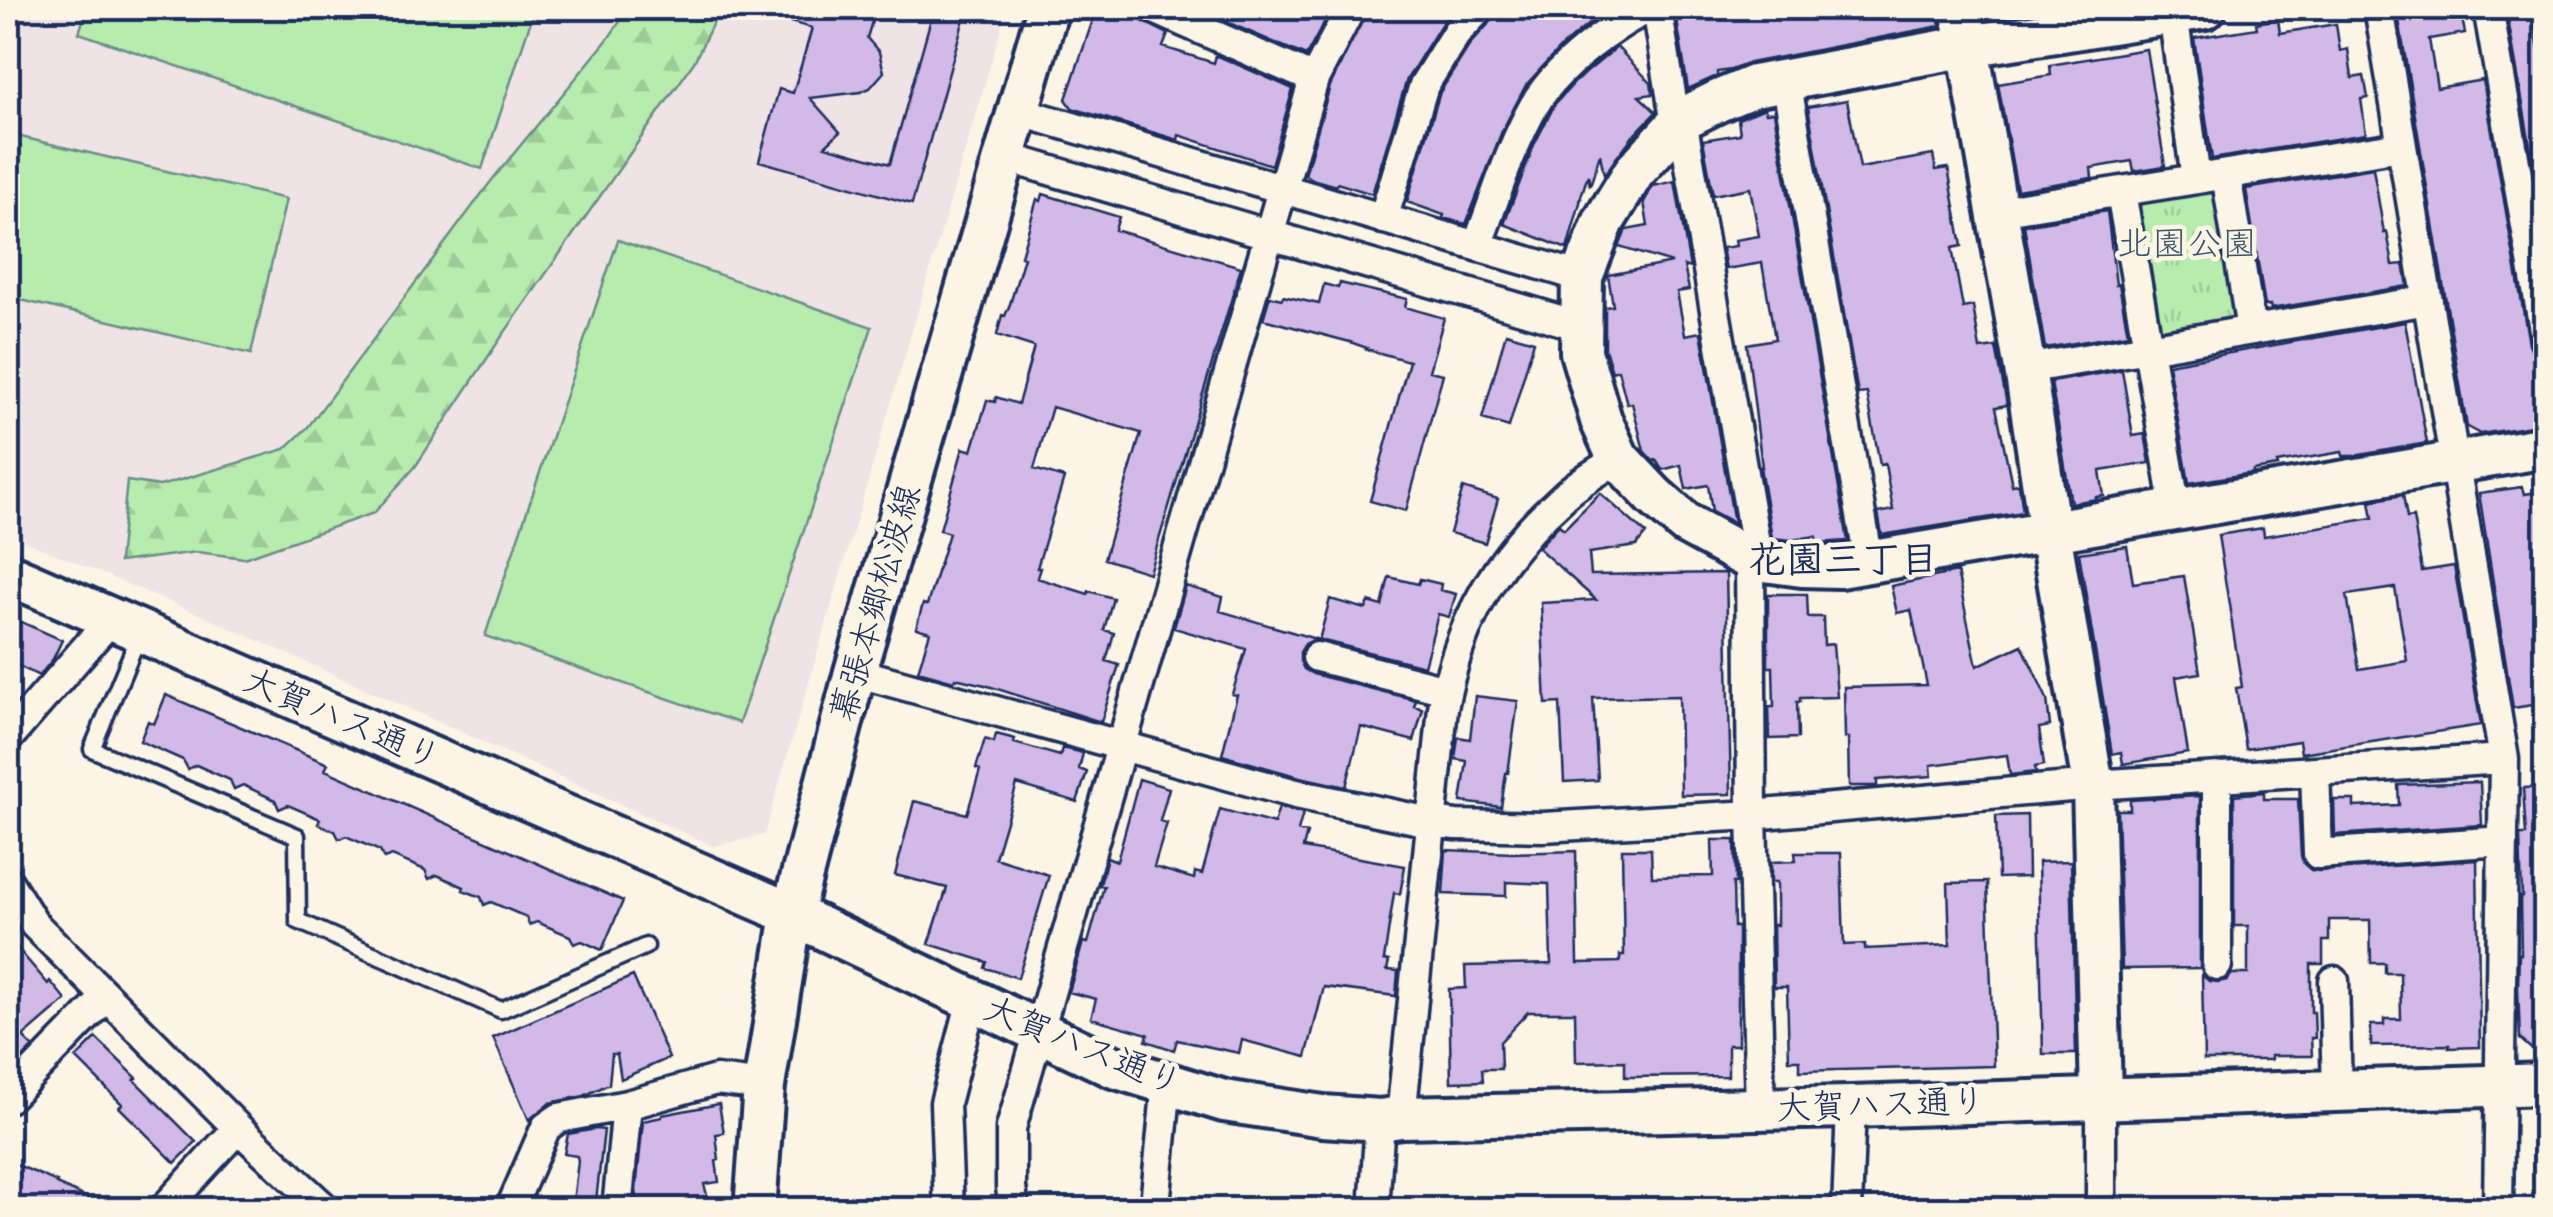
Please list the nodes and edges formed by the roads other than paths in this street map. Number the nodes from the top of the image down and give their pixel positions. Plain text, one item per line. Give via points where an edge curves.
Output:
1 (1048, 8) edge
2 (1152, 8) edge
3 (1351, 8) edge
4 (1480, 8) edge
5 (1655, 8) edge
6 (2379, 8) edge
7 (2488, 8) edge
8 (2189, 10) edge
9 (1964, 27) edge
10 (1786, 79) junction
11 (1314, 80) junction
12 (1018, 111) junction
13 (1679, 122) junction
14 (2401, 146) junction
15 (1005, 157) junction
16 (2226, 174) junction
17 (2196, 179) junction
18 (1282, 189) junction
19 (2121, 192) junction
20 (1998, 211) junction
21 (1383, 219) junction
22 (1269, 234) junction
23 (1477, 246) junction
24 (1582, 278) junction
25 (2428, 300) junction
26 (1580, 326) junction
27 (2251, 330) junction
28 (2546, 341) edge
29 (2148, 347) junction
30 (2025, 369) junction
31 (2546, 448) edge
32 (1618, 458) junction
33 (2455, 463) junction
34 (2176, 510) junction
35 (2050, 532) junction
36 (1754, 560) junction
37 (1869, 562) junction
38 (8, 574) edge
39 (126, 626) junction
40 (1316, 657) dead end
41 (855, 672) junction
42 (1446, 690) junction
43 (8, 738) edge
44 (1121, 744) junction
45 (2504, 759) junction
46 (2315, 772) junction
47 (2217, 778) junction
48 (2093, 785) junction
49 (1752, 815) junction
50 (1430, 822) junction
51 (2503, 841) junction
52 (8, 882) edge
53 (792, 914) junction
54 (646, 946) dead end
55 (2217, 965) dead end
56 (2334, 981) dead end
57 (106, 997) junction
58 (972, 1000) junction
59 (1039, 1032) junction
60 (1168, 1083) junction
61 (2500, 1084) junction
62 (2546, 1084) edge
63 (764, 1086) junction
64 (2336, 1090) junction
65 (8, 1098) edge
66 (2102, 1098) junction
67 (627, 1104) junction
68 (1851, 1107) junction
69 (1760, 1108) junction
70 (1390, 1118) junction
71 (238, 1128) junction
72 (1155, 1204) dead end
73 (163, 1210) edge
74 (327, 1210) edge
75 (510, 1210) edge
76 (617, 1210) edge
77 (755, 1210) edge
78 (949, 1210) edge
79 (1014, 1210) edge
80 (1374, 1210) edge
81 (1847, 1210) edge
82 (2101, 1210) edge
83 (2498, 1210) edge

1 - 12 street, 幕張本郷松波線
2 - 11 street
3 - 11 street
4 - 21 street via 1424,86
5 - 13 street
5 - 23 street via 1593,43 1536,101
6 - 14 street
7 - 28 street
8 - 9 street
8 - 17 street
9 - 10 street
9 - 20 street
10 - 13 street via 1754,86
10 - 37 street
11 - 18 street
12 - 15 street, 幕張本郷松波線
12 - 18 street
13 - 24 street via 1634,172 1604,221
13 - 36 street
14 - 16 street
14 - 25 street
15 - 22 street
15 - 41 street, 幕張本郷松波線
16 - 17 street
16 - 27 street
17 - 19 street
18 - 21 street
18 - 22 street
19 - 20 street
19 - 29 street
20 - 30 street
21 - 23 street
22 - 26 street
22 - 44 street
23 - 24 street
24 - 26 street
25 - 27 street
25 - 33 street
26 - 32 street via 1588,382
27 - 29 street
29 - 30 street
29 - 34 street
30 - 35 street
31 - 33 street
32 - 36 street via 1686,524
32 - 42 street via 1564,495 1490,580
33 - 34 street
33 - 45 street
34 - 35 street
35 - 37 street
35 - 48 street
36 - 37 street via 1839,567
36 - 49 street
38 - 39 street, 大賀ハス通り
39 - 43 street
39 - 53 street, 大賀ハス通り
39 - 54 lane via 92,749 297,836 298,921 501,1010
40 - 42 street
41 - 44 street
41 - 53 street, 幕張本郷松波線
42 - 50 street
44 - 50 street via 1296,794
44 - 59 street
45 - 46 street
45 - 51 street
46 - 47 street
46 - 51 street via 2318,854
47 - 48 street
47 - 55 street
48 - 49 street
48 - 66 street
49 - 50 street via 1543,826
49 - 69 street
50 - 70 street
51 - 61 street
52 - 57 street via 34,924
53 - 58 street, 大賀ハス通り
53 - 63 street, 幕張本郷松波線
56 - 64 street
57 - 65 street
57 - 71 street
58 - 59 street, 大賀ハス通り
58 - 78 street via 945,1103
59 - 60 street, 大賀ハス通り
59 - 79 street via 1011,1128
60 - 70 street, 大賀ハス通り via 1224,1101
60 - 72 street
61 - 62 street, 大賀ハス通り
61 - 64 street, 大賀ハス通り
61 - 83 street
63 - 67 street via 716,1080
63 - 77 street, 幕張本郷松波線
64 - 66 street, 大賀ハス通り
66 - 68 street, 大賀ハス通り
66 - 82 street
67 - 75 street via 559,1118 546,1127
67 - 76 street
68 - 69 street, 大賀ハス通り
68 - 81 street
69 - 70 street, 大賀ハス通り
70 - 80 street
71 - 73 street
71 - 74 street

